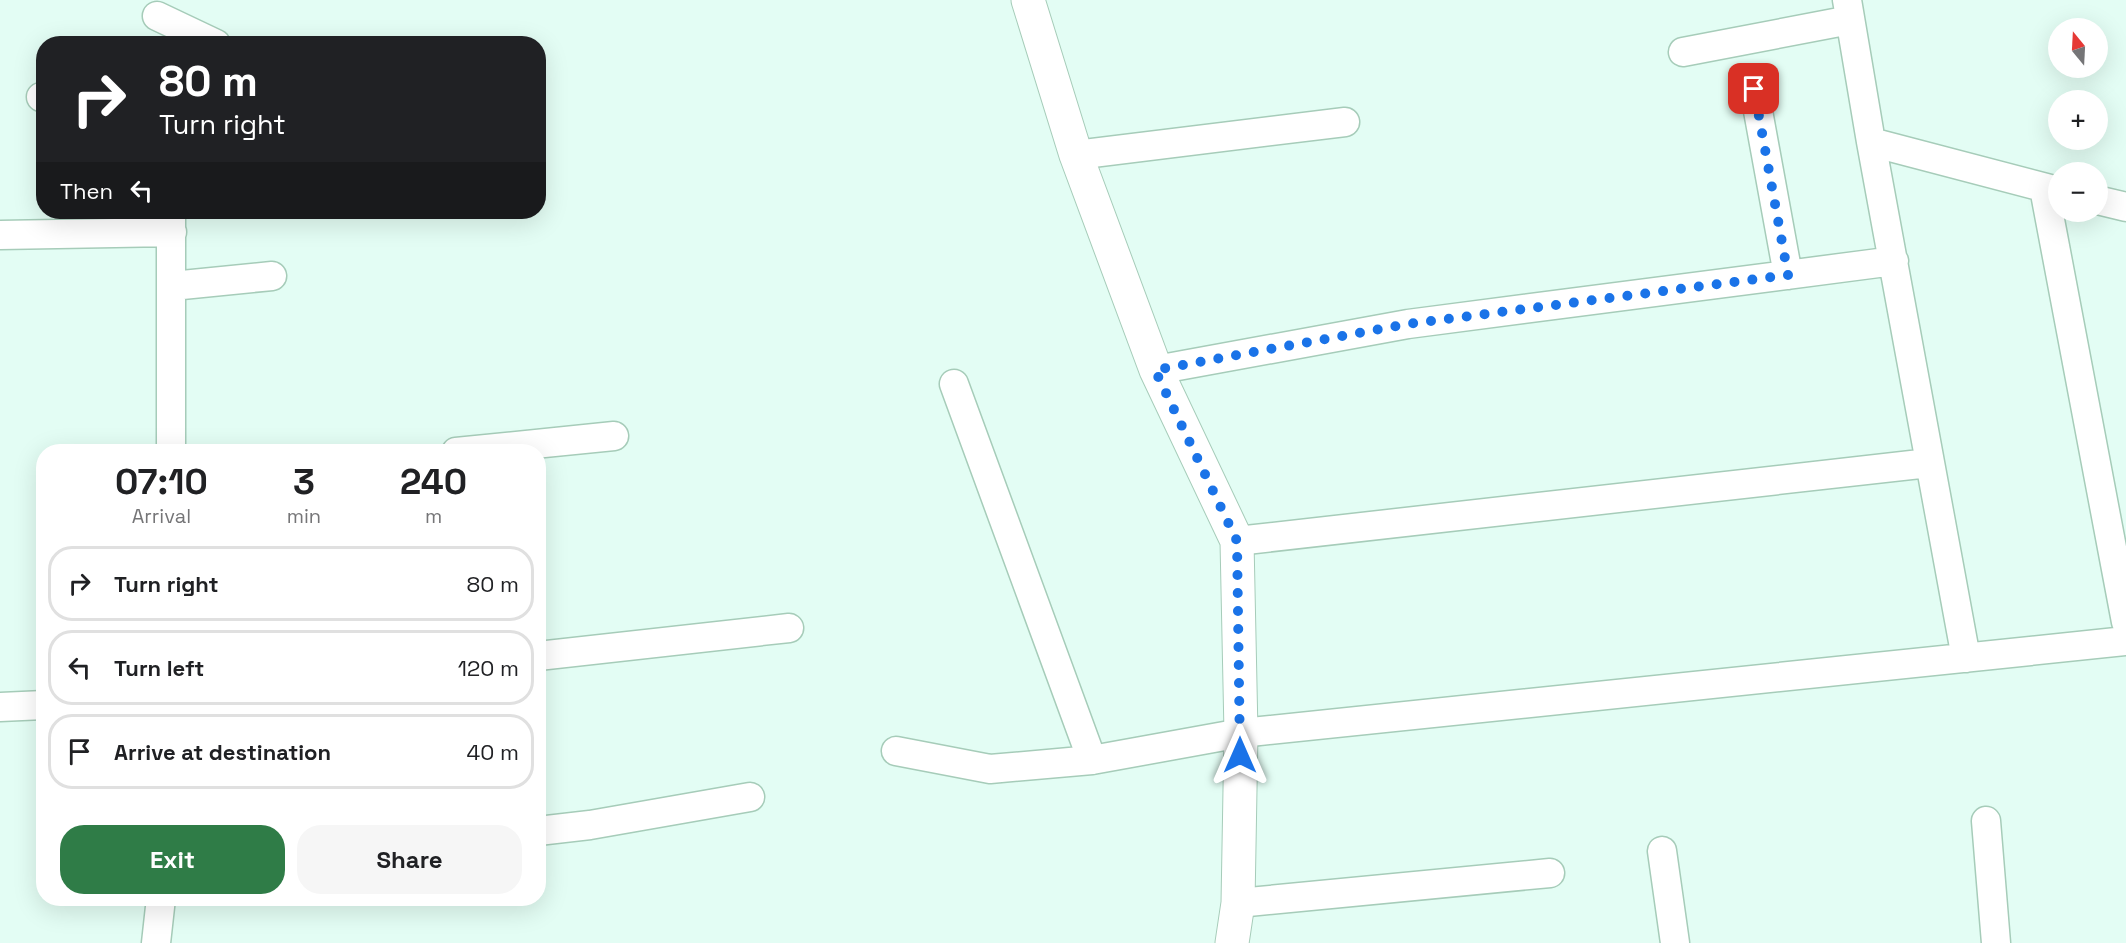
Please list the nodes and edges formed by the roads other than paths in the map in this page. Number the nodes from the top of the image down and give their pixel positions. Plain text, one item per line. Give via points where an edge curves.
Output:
1 (1028, 0) edge
2 (1849, 10) edge
3 (157, 20) edge
4 (196, 36) edge
5 (1683, 52) dead end
6 (1754, 89) dead end
7 (1345, 122) dead end
8 (1870, 142) junction
9 (1076, 155) junction
10 (2048, 188) edge
11 (2108, 203) edge
12 (2126, 207) edge
13 (171, 222) edge
14 (2057, 222) edge
15 (0, 235) edge
16 (1894, 261) junction
17 (1788, 275) junction
18 (272, 276) dead end
19 (172, 286) junction
20 (1155, 370) junction
21 (954, 384) dead end
22 (614, 436) dead end
23 (171, 444) edge
24 (535, 444) edge
25 (1929, 463) junction
26 (1237, 541) junction
27 (2126, 621) edge
28 (789, 628) dead end
29 (2126, 641) edge
30 (546, 655) edge
31 (1966, 657) junction
32 (36, 705) edge
33 (0, 707) edge
34 (1241, 734) junction
35 (896, 751) dead end
36 (1092, 760) junction
37 (750, 796) dead end
38 (1986, 821) dead end
39 (546, 830) edge
40 (1662, 850) dead end
41 (1550, 873) dead end
42 (1238, 903) junction
43 (160, 906) edge
44 (156, 943) edge
45 (1232, 943) edge
46 (1675, 943) edge
47 (1996, 943) edge

1 - 9 street
2 - 5 street
2 - 8 street
3 - 4 street
6 - 17 street
7 - 9 street
8 - 10 street
8 - 16 street
9 - 20 street
11 - 12 street
13 - 15 street
13 - 19 street
14 - 27 street
16 - 17 street
16 - 25 street
17 - 20 street via 1408,324
18 - 19 street
19 - 23 street
20 - 26 street
21 - 36 street
22 - 24 street
25 - 26 street
25 - 31 street
26 - 34 street
28 - 30 street
29 - 31 street
31 - 34 street
32 - 33 street
34 - 36 street
34 - 42 street
35 - 36 street via 990,769
37 - 39 street
38 - 47 street
40 - 46 street
41 - 42 street
42 - 45 street
43 - 44 street

